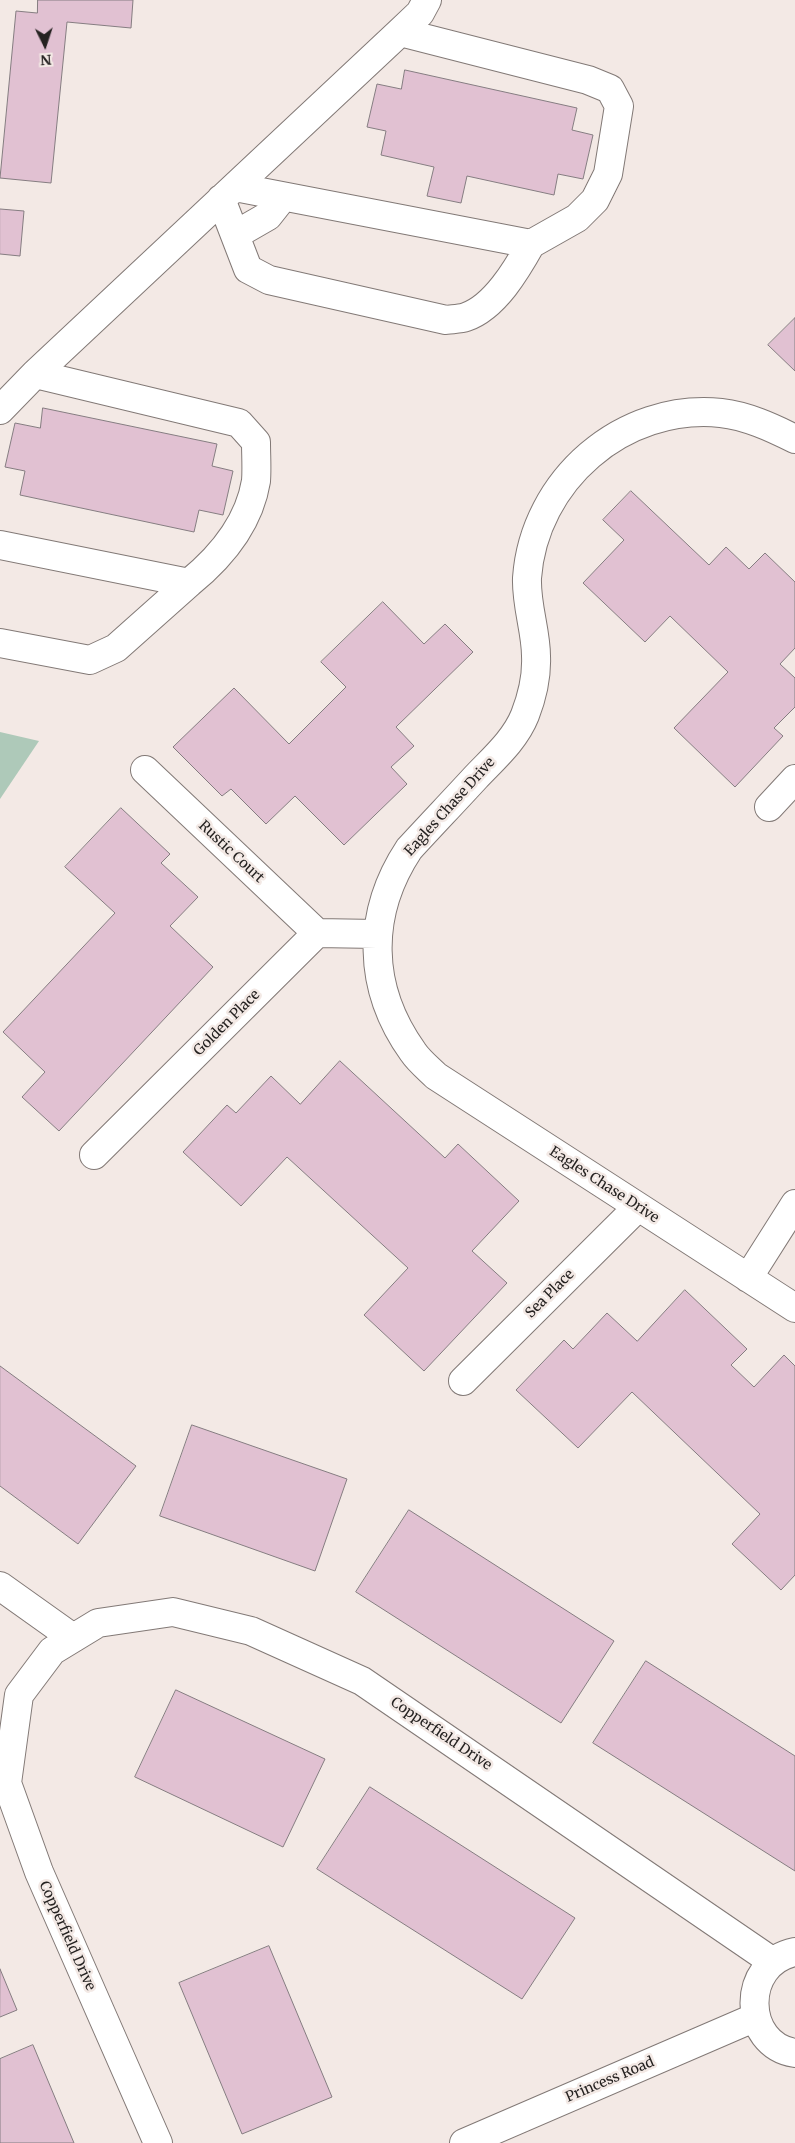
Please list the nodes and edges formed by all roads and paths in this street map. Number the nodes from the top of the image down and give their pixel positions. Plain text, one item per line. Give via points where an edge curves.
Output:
1 (427, 0) edge
2 (400, 32) junction
3 (228, 193) junction
4 (283, 197) junction
5 (235, 235) junction
6 (531, 244) junction
7 (36, 374) junction
8 (0, 410) edge
9 (795, 439) edge
10 (0, 544) edge
11 (189, 583) junction
12 (0, 643) edge
13 (145, 770) dead end
14 (795, 779) edge
15 (769, 807) dead end
16 (318, 933) junction
17 (377, 934) junction
18 (94, 1155) dead end
19 (795, 1204) edge
20 (638, 1207) junction
21 (748, 1278) junction
22 (795, 1308) edge
23 (462, 1381) dead end
24 (0, 1586) edge
25 (72, 1638) junction
26 (8, 1715) edge
27 (784, 1957) edge
28 (756, 2017) junction
29 (795, 2053) edge
30 (158, 2143) edge
31 (464, 2143) edge

1 - 2 street via 420,13
2 - 3 street
2 - 6 street via 588,80 610,89 619,106 608,174 595,200 576,218
3 - 4 street
3 - 5 street
3 - 7 street
4 - 5 street via 268,216
4 - 6 street
5 - 6 street via 248,269 270,280 446,320 466,317 481,308 510,280
7 - 8 street
7 - 11 street via 239,423 256,442 256,481 246,516 211,565
9 - 17 street, Eagles Chase Drive via 760,422 721,413 687,413 652,420 620,433 590,454 565,480 546,508 533,542 527,578 536,656 533,688 524,717 510,742 409,849 385,896
10 - 11 street
11 - 12 street via 116,648 90,660
13 - 16 street, Rustic Court
14 - 15 street
16 - 17 street
16 - 18 street, Golden Place
17 - 20 street, Eagles Chase Drive via 381,988 395,1024 414,1054 436,1076
19 - 21 street
20 - 21 street, Eagles Chase Drive
20 - 23 street, Sea Place
21 - 22 street, Eagles Chase Drive
24 - 25 street
25 - 26 street, Copperfield Drive via 52,1651
25 - 27 street, Copperfield Drive via 98,1624 173,1612 251,1631 362,1681
26 - 30 street, Copperfield Drive via 7,1783 39,1872
27 - 28 street via 762,1974 756,1987
28 - 29 street via 763,2032 775,2044
28 - 31 street, Princess Road

